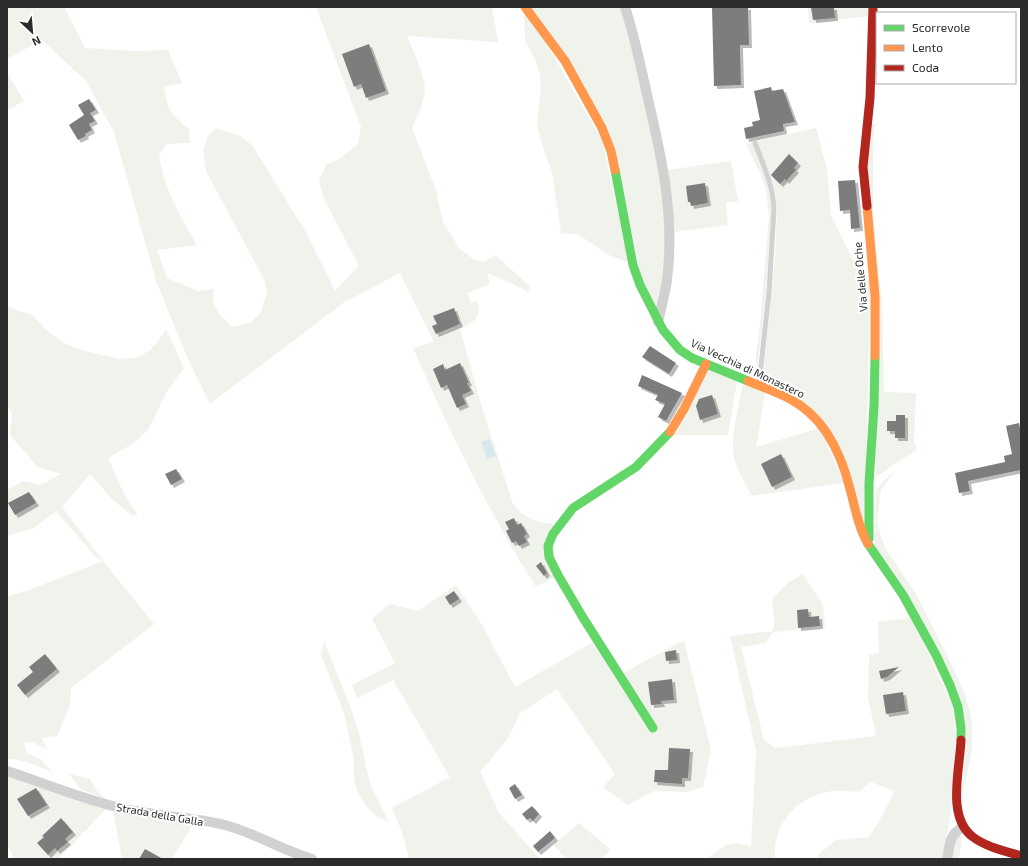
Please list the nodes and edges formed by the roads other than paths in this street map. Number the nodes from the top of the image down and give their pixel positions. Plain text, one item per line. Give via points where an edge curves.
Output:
1 (525, 7) edge
2 (625, 7) edge
3 (873, 7) edge
4 (755, 143) dead end
5 (658, 322) junction
6 (706, 364) junction
7 (759, 386) junction
8 (869, 545) junction
9 (653, 728) dead end
10 (7, 771) edge
11 (963, 827) junction
12 (1021, 856) edge
13 (312, 859) edge
14 (947, 859) edge

1 - 5 street, Via Vecchia di Monastero via 565,61 602,128 610,151 635,270
2 - 5 street via 659,144 668,204 668,266
3 - 8 street, Via delle Oche via 870,98 863,167 875,314
4 - 7 lane via 774,208
5 - 6 street, Via Vecchia di Monastero via 680,350
6 - 7 street, Via Vecchia di Monastero
6 - 9 street via 681,415 666,437 636,467 576,506 548,543 549,557 558,575
7 - 8 street, Via Vecchia di Monastero via 797,403 823,425 841,457 860,526
8 - 11 street, Via Vecchia di Monastero via 921,626 956,700 962,740 957,810
10 - 13 street, Strada della Galla via 118,807 229,826
11 - 12 street via 978,840
11 - 14 street via 953,835

